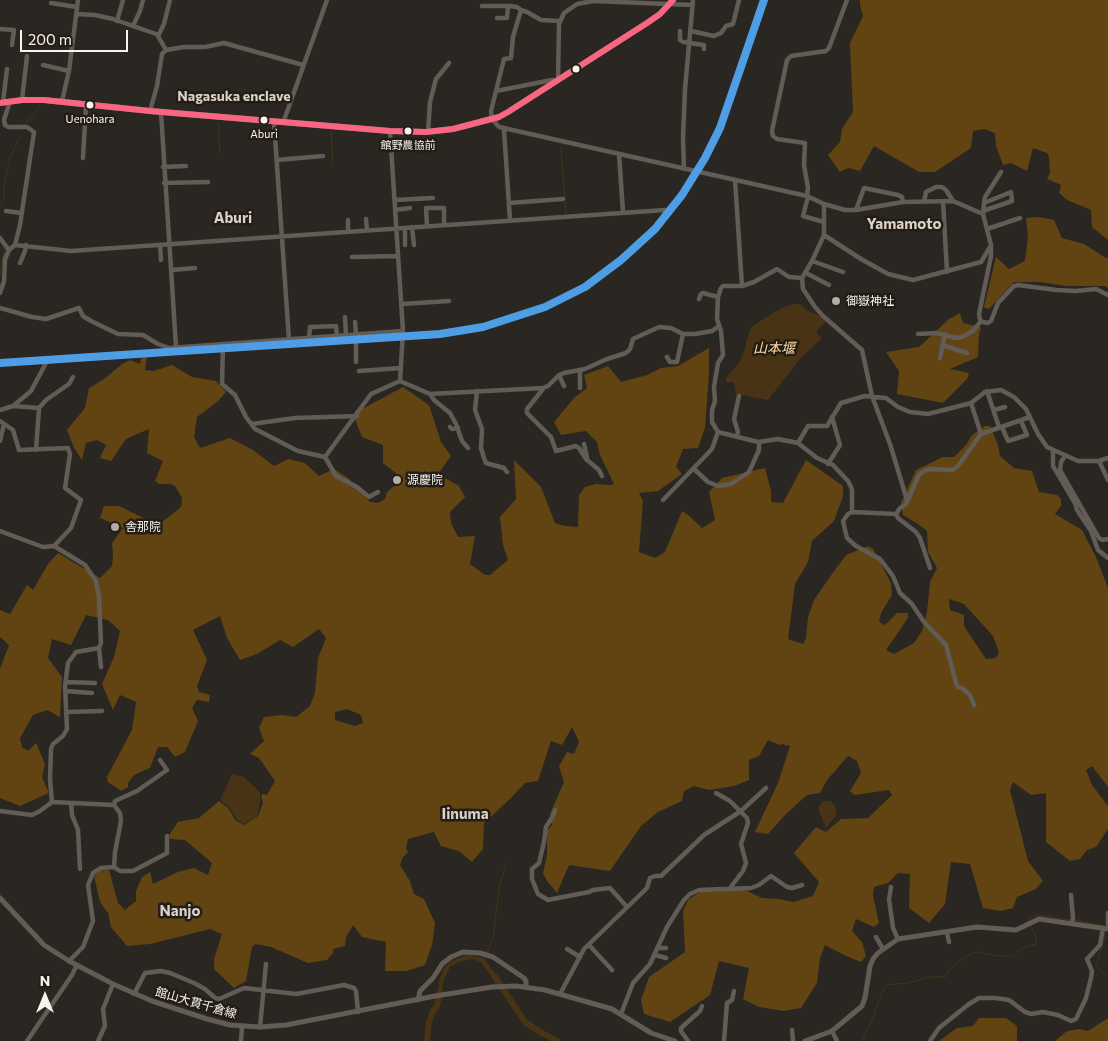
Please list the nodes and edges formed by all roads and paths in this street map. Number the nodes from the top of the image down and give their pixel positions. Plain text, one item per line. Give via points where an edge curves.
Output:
1 (78, 0) edge
2 (123, 0) edge
3 (142, 0) edge
4 (169, 0) edge
5 (327, 0) edge
6 (739, 0) edge
7 (847, 0) edge
8 (626, 1) edge
9 (672, 2) edge
10 (51, 3) dead end
11 (693, 3) edge
12 (482, 6) dead end
13 (508, 6) junction
14 (77, 7) junction
15 (521, 10) junction
16 (77, 14) junction
17 (497, 18) dead end
18 (117, 21) junction
19 (559, 21) junction
20 (133, 26) junction
21 (0, 28) edge
22 (680, 31) dead end
23 (691, 32) junction
24 (158, 36) junction
25 (690, 43) junction
26 (12, 45) dead end
27 (704, 49) dead end
28 (166, 50) junction
29 (27, 56) dead end
30 (449, 63) dead end
31 (43, 65) dead end
32 (303, 65) junction
33 (7, 69) dead end
34 (69, 70) junction
35 (558, 80) junction
36 (496, 91) junction
37 (22, 100) junction
38 (62, 101) junction
39 (4, 102) edge
40 (86, 104) junction
41 (150, 111) junction
42 (161, 112) junction
43 (492, 120) junction
44 (274, 122) junction
45 (283, 123) junction
46 (504, 130) junction
47 (390, 131) junction
48 (428, 132) junction
49 (619, 154) junction
50 (323, 156) dead end
51 (83, 158) dead end
52 (277, 160) junction
53 (186, 166) dead end
54 (164, 167) junction
55 (684, 169) junction
56 (1000, 172) dead end
57 (736, 180) junction
58 (208, 182) dead end
59 (164, 183) junction
60 (808, 196) junction
61 (433, 198) dead end
62 (395, 200) junction
63 (563, 200) dead end
64 (943, 201) junction
65 (952, 201) junction
66 (903, 202) junction
67 (924, 202) junction
68 (508, 203) junction
69 (984, 203) junction
70 (824, 204) junction
71 (410, 208) dead end
72 (395, 210) junction
73 (665, 210) dead end
74 (856, 210) junction
75 (6, 211) dead end
76 (623, 212) junction
77 (22, 213) junction
78 (983, 213) junction
79 (1020, 218) dead end
80 (366, 219) dead end
81 (348, 220) dead end
82 (510, 220) junction
83 (824, 222) junction
84 (444, 225) junction
85 (427, 226) junction
86 (412, 227) junction
87 (396, 228) junction
88 (405, 228) junction
89 (987, 229) junction
90 (367, 230) junction
91 (348, 232) junction
92 (824, 235) junction
93 (282, 236) junction
94 (0, 238) edge
95 (169, 244) junction
96 (15, 245) junction
97 (26, 245) junction
98 (160, 245) junction
99 (405, 245) dead end
100 (414, 245) dead end
101 (991, 245) junction
102 (9, 250) junction
103 (398, 256) junction
104 (352, 257) dead end
105 (161, 260) dead end
106 (812, 261) junction
107 (20, 263) dead end
108 (196, 268) dead end
109 (171, 270) junction
110 (843, 272) dead end
111 (947, 272) junction
112 (806, 273) junction
113 (802, 278) junction
114 (829, 285) dead end
115 (742, 286) junction
116 (0, 293) edge
117 (1108, 296) edge
118 (718, 297) junction
119 (699, 299) dead end
120 (449, 301) dead end
121 (402, 304) junction
122 (0, 308) edge
123 (345, 317) dead end
124 (981, 321) junction
125 (355, 322) dead end
126 (719, 326) junction
127 (403, 331) junction
128 (356, 334) junction
129 (684, 334) junction
130 (918, 334) dead end
131 (945, 334) junction
132 (346, 335) junction
133 (336, 336) junction
134 (309, 338) junction
135 (289, 340) junction
136 (223, 344) junction
137 (356, 344) dead end
138 (942, 345) junction
139 (176, 347) junction
140 (967, 353) dead end
141 (667, 357) dead end
142 (940, 358) dead end
143 (356, 362) dead end
144 (46, 363) dead end
145 (400, 368) junction
146 (359, 371) dead end
147 (580, 371) junction
148 (559, 375) junction
149 (73, 377) dead end
150 (400, 381) junction
151 (564, 386) dead end
152 (543, 388) junction
153 (580, 388) dead end
154 (477, 391) junction
155 (987, 391) junction
156 (430, 394) junction
157 (739, 396) dead end
158 (872, 396) junction
159 (971, 404) junction
160 (13, 406) junction
161 (1005, 407) dead end
162 (39, 408) junction
163 (994, 410) junction
164 (0, 411) edge
165 (357, 416) junction
166 (832, 417) junction
167 (1030, 417) junction
168 (1021, 421) junction
169 (2, 422) edge
170 (252, 424) junction
171 (450, 426) dead end
172 (1001, 427) junction
173 (458, 428) junction
174 (718, 432) junction
175 (982, 434) junction
176 (736, 436) junction
177 (0, 441) edge
178 (759, 442) junction
179 (798, 443) junction
180 (584, 444) dead end
181 (468, 448) dead end
182 (36, 450) junction
183 (1053, 451) junction
184 (1065, 456) junction
185 (325, 457) junction
186 (1108, 458) edge
187 (1099, 461) junction
188 (589, 462) junction
189 (828, 464) junction
190 (694, 469) junction
191 (507, 472) dead end
192 (602, 476) dead end
193 (1108, 480) edge
194 (378, 492) dead end
195 (663, 500) dead end
196 (907, 500) junction
197 (852, 512) junction
198 (896, 514) junction
199 (0, 531) edge
200 (1108, 539) edge
201 (54, 546) junction
202 (1108, 558) edge
203 (930, 568) dead end
204 (99, 648) junction
205 (100, 667) dead end
206 (66, 682) junction
207 (95, 683) dead end
208 (66, 691) junction
209 (92, 693) dead end
210 (974, 705) dead end
211 (102, 711) dead end
212 (66, 712) junction
213 (160, 760) dead end
214 (766, 788) dead end
215 (716, 793) dead end
216 (52, 802) junction
217 (71, 803) junction
218 (114, 805) junction
219 (555, 810) dead end
220 (0, 811) edge
221 (741, 811) junction
222 (166, 836) dead end
223 (114, 867) junction
224 (80, 869) dead end
225 (802, 885) dead end
226 (891, 887) dead end
227 (730, 888) junction
228 (1071, 895) dead end
229 (0, 898) edge
230 (627, 907) junction
231 (1108, 913) edge
232 (892, 921) junction
233 (900, 921) dead end
234 (1073, 921) junction
235 (1106, 928) edge
236 (947, 933) junction
237 (876, 937) dead end
238 (898, 939) junction
239 (949, 942) dead end
240 (589, 945) junction
241 (658, 948) junction
242 (666, 948) dead end
243 (567, 949) dead end
244 (883, 949) junction
245 (655, 955) junction
246 (580, 957) junction
247 (666, 958) dead end
248 (69, 961) junction
249 (266, 964) dead end
250 (77, 965) junction
251 (612, 970) dead end
252 (113, 984) junction
253 (526, 987) junction
254 (264, 990) junction
255 (734, 991) dead end
256 (134, 994) junction
257 (560, 994) junction
258 (418, 1000) junction
259 (702, 1006) dead end
260 (358, 1012) junction
261 (622, 1014) junction
262 (242, 1026) junction
263 (260, 1027) junction
264 (792, 1030) dead end
265 (832, 1031) junction
266 (27, 1041) edge
267 (98, 1041) edge
268 (241, 1041) edge
269 (675, 1041) edge
270 (688, 1041) edge
271 (724, 1041) edge
272 (794, 1041) edge
273 (806, 1041) edge
274 (837, 1041) edge
275 (930, 1041) edge

1 - 14 street
2 - 18 street
3 - 20 street
4 - 24 street
5 - 32 street
6 - 23 street via 733,24 726,26 721,33 714,36
7 - 60 street via 829,48 791,56 787,60 772,131 777,139 805,143
8 - 9 street
8 - 19 street via 580,3 564,13
9 - 11 street
9 - 35 highway via 647,23
10 - 14 street
11 - 23 street
12 - 13 street
13 - 15 street
13 - 17 street via 507,18
14 - 16 street
15 - 19 street via 541,20
15 - 36 street via 510,58 504,59
16 - 18 street
16 - 34 street
18 - 20 street
19 - 35 street
20 - 24 street
21 - 26 street via 14,30
22 - 25 street via 680,40
23 - 25 street
24 - 28 street
25 - 27 street via 704,45
25 - 55 street via 684,108
28 - 32 street via 224,43
28 - 41 street via 162,54
29 - 37 street
30 - 48 street via 436,79
31 - 34 street
32 - 45 street
33 - 39 street
34 - 38 street
35 - 36 street
35 - 43 highway via 525,103
36 - 43 street
37 - 38 highway
37 - 39 highway
38 - 40 highway
39 - 77 street via 5,125 34,132
40 - 41 highway
40 - 51 street
41 - 42 highway
42 - 44 highway
42 - 54 street
43 - 46 street
43 - 48 highway
44 - 45 highway
44 - 52 street
45 - 47 highway
46 - 49 street
46 - 68 street
47 - 48 highway
47 - 62 street
49 - 55 street
49 - 76 street
50 - 52 street
52 - 93 street
53 - 54 street
54 - 59 street
55 - 57 street
56 - 69 street
57 - 60 street
57 - 115 street
58 - 59 street
59 - 95 street
60 - 70 street
60 - 83 street via 802,216
61 - 62 street
62 - 72 street
63 - 68 street
64 - 65 street
64 - 67 street
64 - 111 street
65 - 67 street via 946,190 936,187 926,192
65 - 78 street
66 - 67 street
66 - 74 street
66 - 74 street via 898,195 864,188
68 - 82 street
69 - 78 street
69 - 78 street via 1011,192 1012,201
70 - 74 street
70 - 83 street
71 - 72 street
72 - 87 street
73 - 76 street
75 - 77 street
76 - 82 street
77 - 96 street
78 - 89 street
79 - 89 street
80 - 90 street
81 - 91 street
82 - 84 street
83 - 92 street
84 - 85 street
84 - 85 street via 444,208 426,208
85 - 86 street
86 - 88 street
86 - 100 street
87 - 88 street
87 - 90 street
87 - 103 street
88 - 99 street
89 - 101 street
90 - 91 street
91 - 93 street
92 - 106 street
92 - 111 street via 888,274 913,280
93 - 95 street
93 - 135 street
94 - 102 street
95 - 98 street
95 - 109 street
96 - 97 street
96 - 102 street
97 - 98 street via 71,251
97 - 107 street
98 - 105 street
101 - 111 street via 980,262
101 - 124 street via 979,314
102 - 116 street
103 - 104 street
103 - 121 street
106 - 110 street
106 - 112 street
108 - 109 street
109 - 139 street
112 - 113 street
112 - 114 street
113 - 115 street via 789,277 777,269
113 - 158 street via 803,288 815,307 862,350
115 - 118 street via 723,286
117 - 124 street via 1096,289 1056,290 1018,285 998,303 991,321
118 - 119 street via 703,293
118 - 126 street
120 - 121 street
121 - 127 street
122 - 139 street via 46,319 79,308 83,316 118,334 143,335 165,348
123 - 132 street
124 - 131 street via 962,337
125 - 128 street
126 - 129 street via 712,331
126 - 174 street via 723,355 718,363 711,418
127 - 128 street
127 - 145 street
128 - 132 street
129 - 141 street via 677,362 670,362
129 - 147 street via 659,327 633,339 626,353
130 - 131 street
131 - 138 street
132 - 133 street
133 - 134 street
133 - 134 street via 336,326 310,327
134 - 135 street
135 - 136 street
136 - 139 street
136 - 170 street via 222,384 235,395
137 - 143 street
138 - 140 street
138 - 142 street
144 - 160 street via 31,391
145 - 146 street
145 - 150 street
147 - 148 street
147 - 153 street
148 - 151 street
148 - 152 street
149 - 162 street
150 - 156 street
150 - 165 street via 371,394
152 - 154 street
152 - 188 street via 527,413 551,437 556,451 576,446
154 - 156 street
154 - 191 street via 475,414 482,429 484,458 486,463
155 - 159 street
155 - 163 street
155 - 167 street via 1008,392
156 - 173 street via 450,413
157 - 176 street via 734,419
158 - 159 street via 886,398 904,410 920,415
158 - 166 street via 841,403
158 - 196 street
159 - 175 street
160 - 162 street
160 - 164 street
161 - 163 street
162 - 182 street
163 - 172 street
165 - 170 street via 295,418
165 - 185 street
166 - 179 street via 825,427 808,426
166 - 189 street via 840,445
167 - 168 street
167 - 183 street via 1042,441
168 - 172 street
168 - 172 street via 1026,435 1008,441
169 - 177 street
169 - 182 street via 13,430 19,450
170 - 185 street via 259,432 298,451
171 - 173 street
172 - 175 street
173 - 181 street
174 - 176 street
174 - 190 street via 712,449
175 - 196 street via 953,470 929,468 919,475
176 - 178 street
178 - 179 street via 778,439
178 - 190 street via 749,472 732,484 718,486 708,482
179 - 189 street
180 - 188 street
182 - 201 street via 68,448 66,488 81,500 70,528
183 - 184 street
183 - 202 street via 1053,466 1091,531 1098,550
184 - 187 street via 1078,461
184 - 200 street via 1060,470 1099,538
185 - 194 street via 336,476 370,497
186 - 187 street
187 - 193 street
188 - 192 street
189 - 197 street via 851,486
190 - 195 street
196 - 198 street
197 - 198 street
197 - 210 street via 843,521 849,541 880,559 893,576 900,593 946,645 956,683 970,696
198 - 203 street via 920,538
199 - 201 street via 43,547
201 - 204 street via 85,565 96,581
204 - 205 street
204 - 206 street via 76,652 68,663
206 - 207 street
206 - 208 street
208 - 209 street
208 - 212 street
211 - 212 street
212 - 216 street via 66,730 51,749
213 - 218 street via 167,770 137,791 115,800
214 - 221 street
215 - 221 street
216 - 217 street
216 - 220 street via 32,815
217 - 218 street
217 - 224 street via 78,830
218 - 223 street via 121,821
219 - 230 street via 546,826 539,863 532,869 538,894 548,900 610,888
221 - 227 street via 748,823 741,844 746,863
221 - 230 street via 704,835 661,876 650,878 647,888
222 - 223 street via 167,853 133,871 120,872
223 - 248 street via 101,868 90,879 93,921 82,947
225 - 227 street via 787,887 771,876 753,887
226 - 232 street
227 - 241 street via 699,890 686,897
228 - 234 street
229 - 248 main road, 館山大貫千倉線 via 44,945
230 - 240 street
231 - 235 street
232 - 233 street
232 - 238 street
234 - 235 main road
234 - 236 main road via 1045,919 1016,930 977,927
235 - 275 street via 1100,945 1087,959 1092,978 1076,1019 1071,1021 1043,1012 1031,1014 1009,1000 980,998 939,1028
236 - 238 main road
236 - 239 street
237 - 244 street
238 - 244 main road
240 - 246 street
240 - 251 street
241 - 242 street
241 - 245 street
243 - 246 street
244 - 265 main road via 871,962 864,1003
245 - 247 street
245 - 261 street via 633,983
246 - 257 street
248 - 250 main road, 館山大貫千倉線
249 - 254 street
250 - 252 main road, 館山大貫千倉線
250 - 266 street
252 - 256 main road, 館山大貫千倉線
252 - 267 street via 103,1009 105,1026
253 - 257 main road, 館山大貫千倉線
253 - 258 main road, 館山大貫千倉線 via 495,986
253 - 258 main road via 524,978 487,954 463,952 442,964 429,984 420,991
254 - 256 street via 244,988 219,999 205,988 161,971 145,973
254 - 260 street via 296,994 350,986 356,991
254 - 263 street
255 - 271 street via 732,1000 727,1003
256 - 262 main road, 館山大貫千倉線 via 207,1019
257 - 261 main road, 館山大貫千倉線
258 - 260 main road, 館山大貫千倉線
259 - 270 street via 681,1028
260 - 263 main road, 館山大貫千倉線
261 - 269 main road, 館山大貫千倉線 via 652,1033
262 - 263 main road, 館山大貫千倉線
262 - 268 street
264 - 272 street
265 - 273 main road
265 - 274 street

